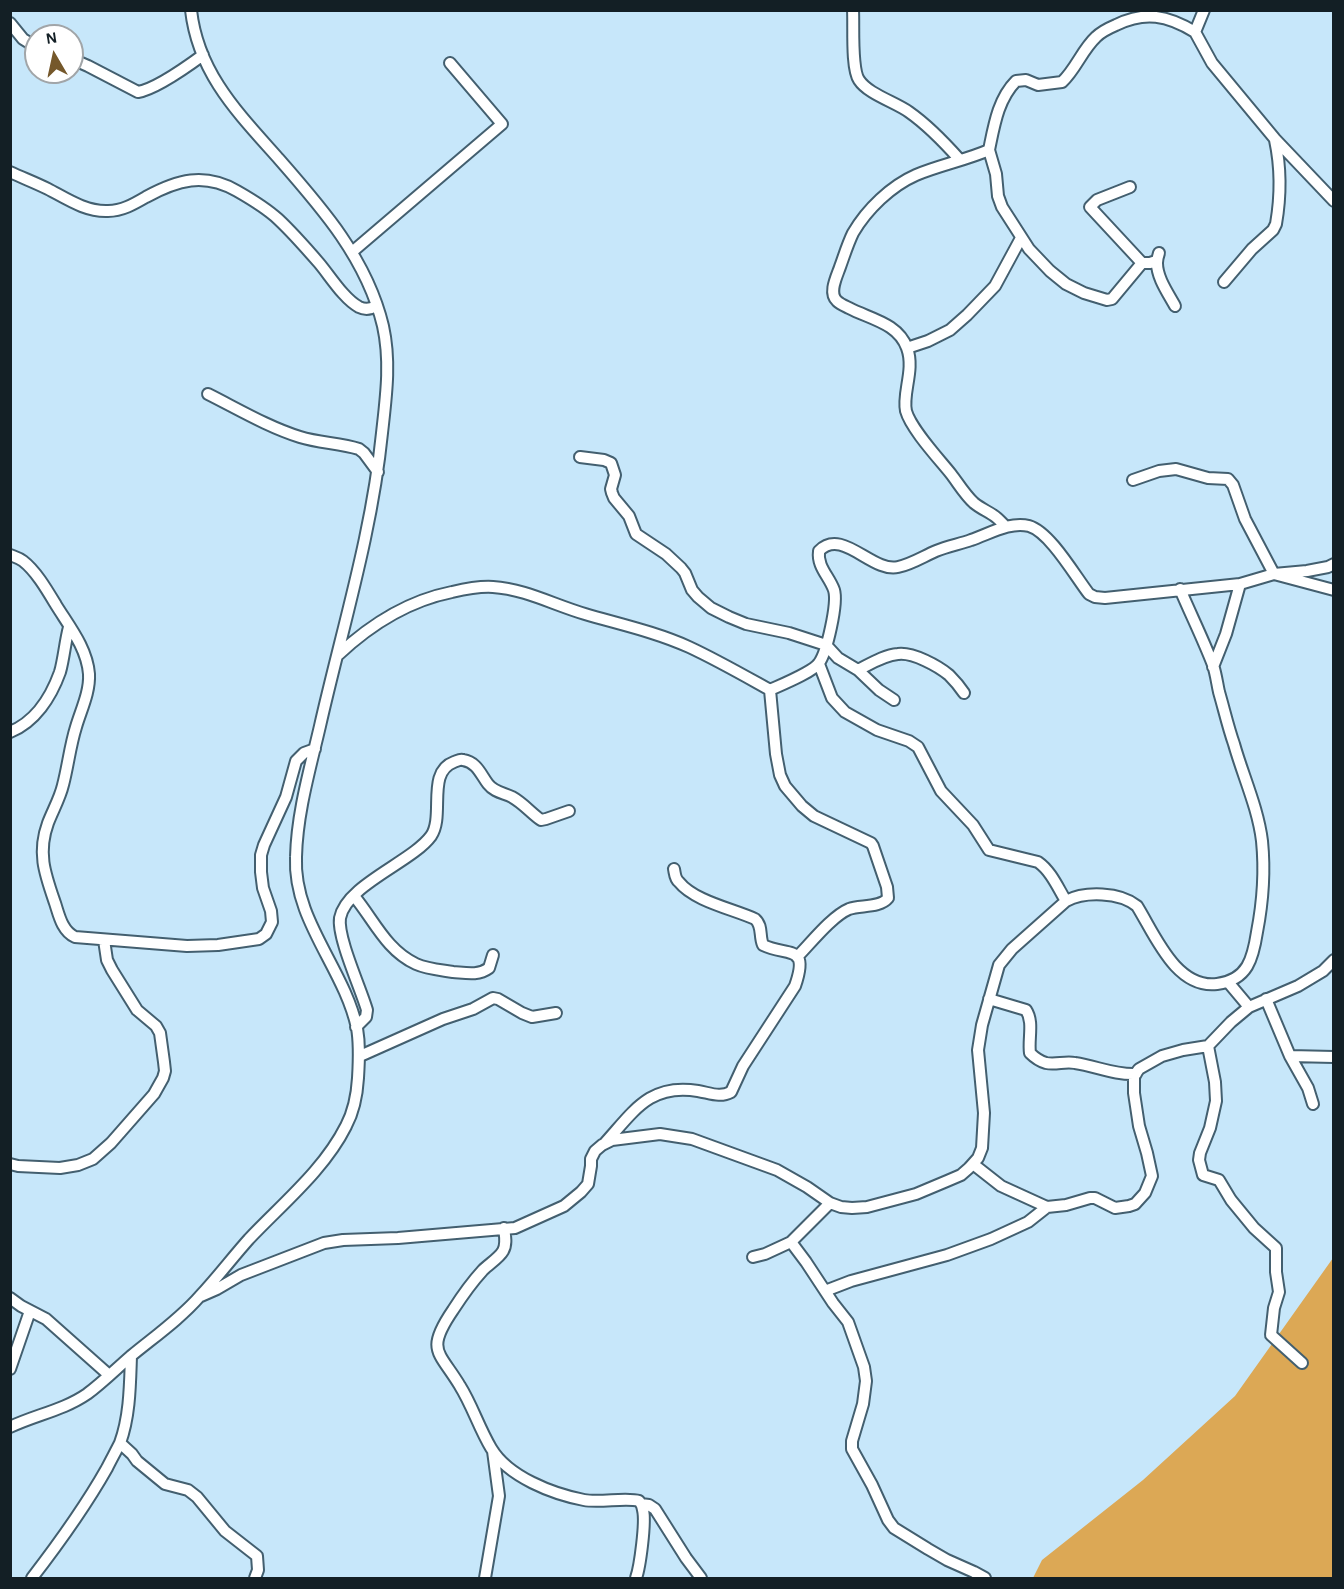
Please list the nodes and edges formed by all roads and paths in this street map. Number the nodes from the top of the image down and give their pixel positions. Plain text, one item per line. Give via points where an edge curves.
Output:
1 (191, 10) edge
2 (854, 10) edge
3 (1204, 10) edge
4 (10, 23) edge
5 (1195, 32) junction
6 (24, 40) edge
7 (203, 55) junction
8 (450, 63) dead end
9 (84, 64) edge
10 (1275, 140) junction
11 (989, 150) junction
12 (960, 160) junction
13 (10, 172) edge
14 (1130, 187) dead end
15 (1334, 201) edge
16 (1021, 238) junction
17 (352, 252) junction
18 (1142, 263) junction
19 (1224, 282) dead end
20 (376, 306) junction
21 (1175, 306) dead end
22 (907, 348) junction
23 (208, 394) dead end
24 (580, 457) dead end
25 (378, 472) junction
26 (1133, 480) dead end
27 (1006, 527) junction
28 (10, 555) edge
29 (1334, 564) edge
30 (1274, 574) junction
31 (1240, 584) junction
32 (1180, 590) junction
33 (1334, 590) edge
34 (69, 627) junction
35 (826, 645) junction
36 (337, 656) junction
37 (819, 664) junction
38 (1213, 667) junction
39 (858, 670) junction
40 (770, 690) junction
41 (964, 693) dead end
42 (894, 700) dead end
43 (10, 732) edge
44 (315, 749) junction
45 (569, 811) dead end
46 (674, 869) dead end
47 (354, 896) junction
48 (1066, 901) junction
49 (104, 940) junction
50 (493, 955) dead end
51 (797, 957) junction
52 (1334, 960) edge
53 (1228, 982) junction
54 (989, 999) junction
55 (1266, 999) junction
56 (1249, 1007) junction
57 (556, 1013) dead end
58 (356, 1027) junction
59 (1208, 1046) junction
60 (360, 1056) junction
61 (1290, 1056) junction
62 (1334, 1057) edge
63 (1136, 1074) junction
64 (1313, 1104) dead end
65 (603, 1145) junction
66 (10, 1164) edge
67 (973, 1164) junction
68 (830, 1203) junction
69 (1047, 1207) junction
70 (504, 1228) junction
71 (791, 1242) junction
72 (753, 1257) dead end
73 (825, 1291) junction
74 (201, 1296) junction
75 (10, 1298) edge
76 (30, 1311) junction
77 (131, 1356) junction
78 (1302, 1363) dead end
79 (10, 1369) edge
80 (109, 1375) junction
81 (10, 1427) edge
82 (120, 1443) junction
83 (492, 1451) junction
84 (641, 1504) junction
85 (32, 1578) edge
86 (255, 1578) edge
87 (485, 1578) edge
88 (636, 1578) edge
89 (701, 1578) edge
90 (985, 1578) edge

1 - 7 street
2 - 12 street via 854,66 858,79 933,130
3 - 5 street
4 - 6 street
5 - 10 street via 1212,63
5 - 11 street via 1160,17 1130,18 1095,38 1062,82 1038,85 1016,81 997,115
7 - 9 street via 138,92
7 - 17 street via 227,100 334,225
8 - 17 street via 502,124
10 - 15 street
10 - 19 street via 1280,174 1276,224
11 - 12 street
11 - 16 street via 998,196
12 - 22 street via 914,176 879,201 853,234 834,284 833,295 838,303 883,322
13 - 20 street via 71,202 108,211 123,209 182,181 215,183 234,189 277,218 357,306
14 - 18 street via 1097,200 1090,207
16 - 18 street via 1066,284 1107,300 1114,297
16 - 22 street via 995,286 967,315 950,330
17 - 20 street
18 - 21 street via 1157,257 1165,288
20 - 25 street via 387,350 388,378
22 - 27 street via 909,418 972,501
23 - 25 street via 297,436 359,449
24 - 35 street via 611,463 615,475 612,493 629,516 636,534 681,568 692,590 711,608 746,624
25 - 36 street
26 - 30 street via 1176,469 1228,479
27 - 32 street via 1035,528 1095,597
27 - 35 street via 897,567 887,568 842,545 822,547 819,560 835,598
28 - 34 street via 31,569
29 - 30 street
30 - 31 street
30 - 33 street
31 - 32 street
31 - 38 street
32 - 38 street
34 - 43 street via 60,673 50,694 33,718
34 - 49 street via 87,660 89,675 63,787 43,841 43,862 65,930 75,937
35 - 37 street
35 - 39 street
36 - 40 street via 379,621 405,606 445,593 494,587 688,646
36 - 44 street
37 - 40 street
37 - 48 street via 831,698 845,712 918,747 941,791 973,825 989,850 1042,864
38 - 53 street via 1262,840 1264,888 1255,945 1250,964
39 - 41 street via 895,654 906,654 948,673
39 - 42 street
40 - 51 street via 782,780 814,816 871,843 888,898 838,915
44 - 49 street via 296,761 286,797 261,855 263,888 272,922 266,934 259,939 187,946
44 - 58 street via 296,841 298,889
45 - 47 street via 541,820 515,799 492,788 475,766 463,760 450,763 440,776 435,826 429,838
46 - 51 street via 678,882 707,902 755,919 763,945 790,951
47 - 50 street via 392,947 418,965 477,974 489,968
47 - 58 street via 340,918 367,1010
48 - 53 street via 1088,895 1131,901 1182,973 1200,983
48 - 54 street via 1005,956
49 - 66 street via 112,970 137,1010 160,1033 163,1078 154,1094 93,1159 60,1168
51 - 65 street via 800,967 795,986 730,1092 723,1095 664,1091 637,1107
52 - 55 street via 1298,986
53 - 56 street
54 - 63 street via 1026,1010 1030,1019 1030,1053 1038,1060
54 - 67 street via 978,1050 984,1136
55 - 56 street
55 - 61 street
56 - 59 street
57 - 60 street via 532,1017 493,999
58 - 60 street
59 - 63 street via 1162,1056
59 - 78 street via 1217,1092 1199,1157 1203,1173 1220,1181 1254,1228 1276,1248 1279,1292 1271,1335
60 - 74 street via 354,1108 334,1145
61 - 62 street
61 - 64 street
63 - 69 street via 1134,1093 1139,1126 1152,1176 1145,1193 1135,1204 1120,1208 1095,1198
65 - 68 street via 612,1140 660,1134 692,1139 777,1170
65 - 70 street via 591,1159 588,1184 581,1192 564,1206 515,1228
67 - 68 street via 961,1175 916,1194 867,1207
67 - 69 street via 1001,1186
68 - 71 street
69 - 73 street via 1028,1222 991,1239
70 - 74 street via 324,1243 242,1275
70 - 83 street via 505,1248 459,1301 441,1329 437,1344 439,1355 462,1389
71 - 72 street
71 - 73 street
73 - 90 street via 848,1323 864,1367 863,1404 852,1449 888,1520 928,1549
74 - 77 street
75 - 76 street
76 - 79 street
76 - 80 street via 46,1319
77 - 80 street
77 - 82 street via 129,1396
80 - 81 street via 67,1405
82 - 85 street via 69,1530
82 - 86 street via 165,1484 188,1490 197,1497 225,1531 256,1556
83 - 84 street via 520,1475 556,1493 591,1501 636,1500
83 - 87 street via 499,1496
84 - 88 street via 644,1517
84 - 89 street via 655,1509

